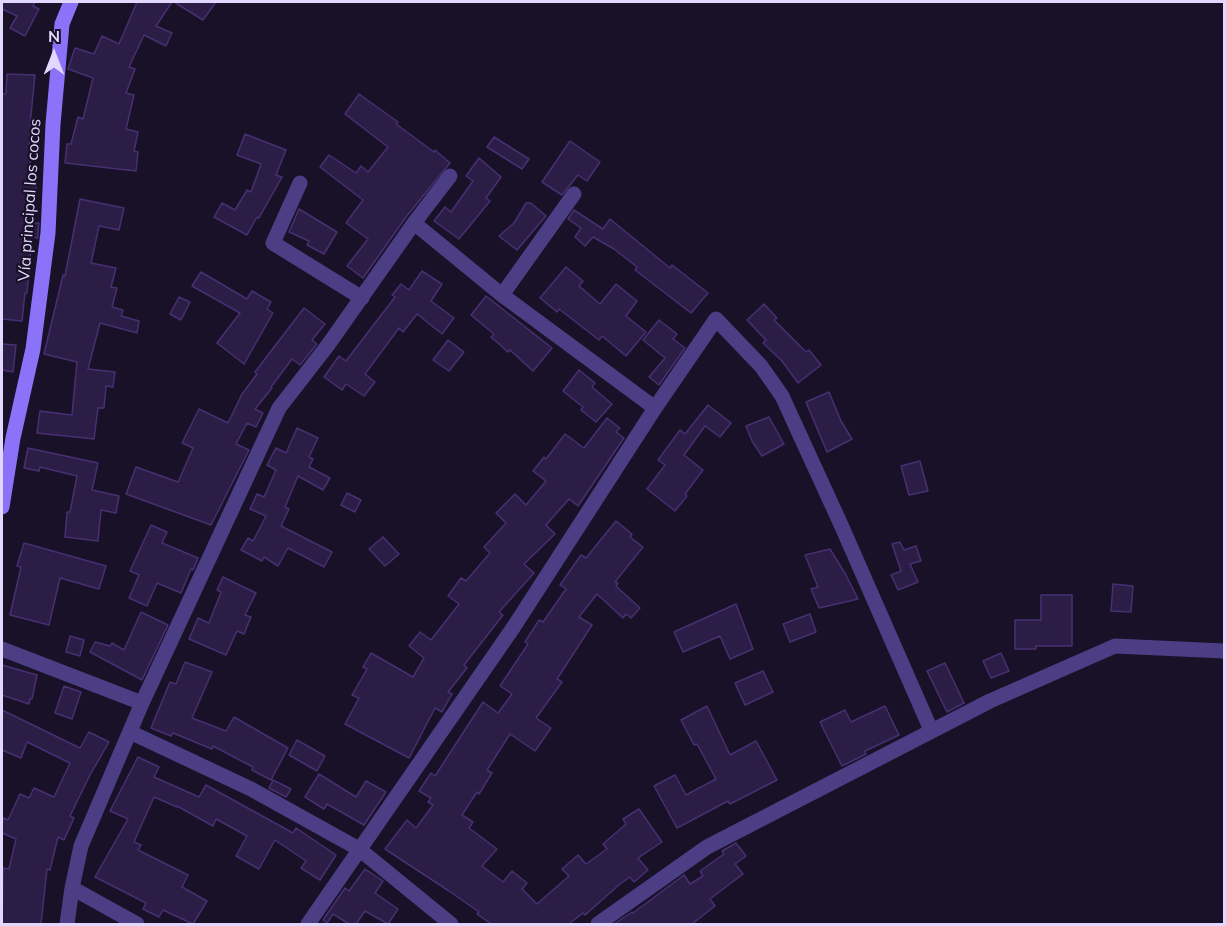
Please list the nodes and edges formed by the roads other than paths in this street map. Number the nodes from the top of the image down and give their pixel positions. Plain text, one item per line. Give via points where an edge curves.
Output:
1 (71, 2) edge
2 (450, 176) dead end
3 (300, 183) dead end
4 (574, 194) dead end
5 (414, 223) junction
6 (502, 295) junction
7 (362, 298) junction
8 (655, 408) junction
9 (7, 436) edge
10 (2, 507) edge
11 (2, 649) edge
12 (1224, 651) edge
13 (142, 703) junction
14 (931, 730) junction
15 (130, 732) junction
16 (359, 849) junction
17 (72, 888) junction
18 (67, 924) edge
19 (137, 924) edge
20 (308, 924) edge
21 (451, 924) edge
22 (598, 924) edge

1 - 9 street, Vía principal los cocos via 62,24 48,233 33,350
2 - 5 street
3 - 7 street via 273,243
4 - 6 street
5 - 6 street
5 - 7 street
6 - 8 street
7 - 13 street via 279,408
8 - 14 street via 716,319 761,366 782,396
8 - 16 street via 513,628
9 - 10 street, Vía principal los cocos
11 - 13 street
12 - 14 street via 1115,646
13 - 15 street
14 - 22 street via 707,847
15 - 16 street via 251,789
15 - 17 street via 81,846
16 - 20 street
16 - 21 street
17 - 18 street
17 - 19 street

